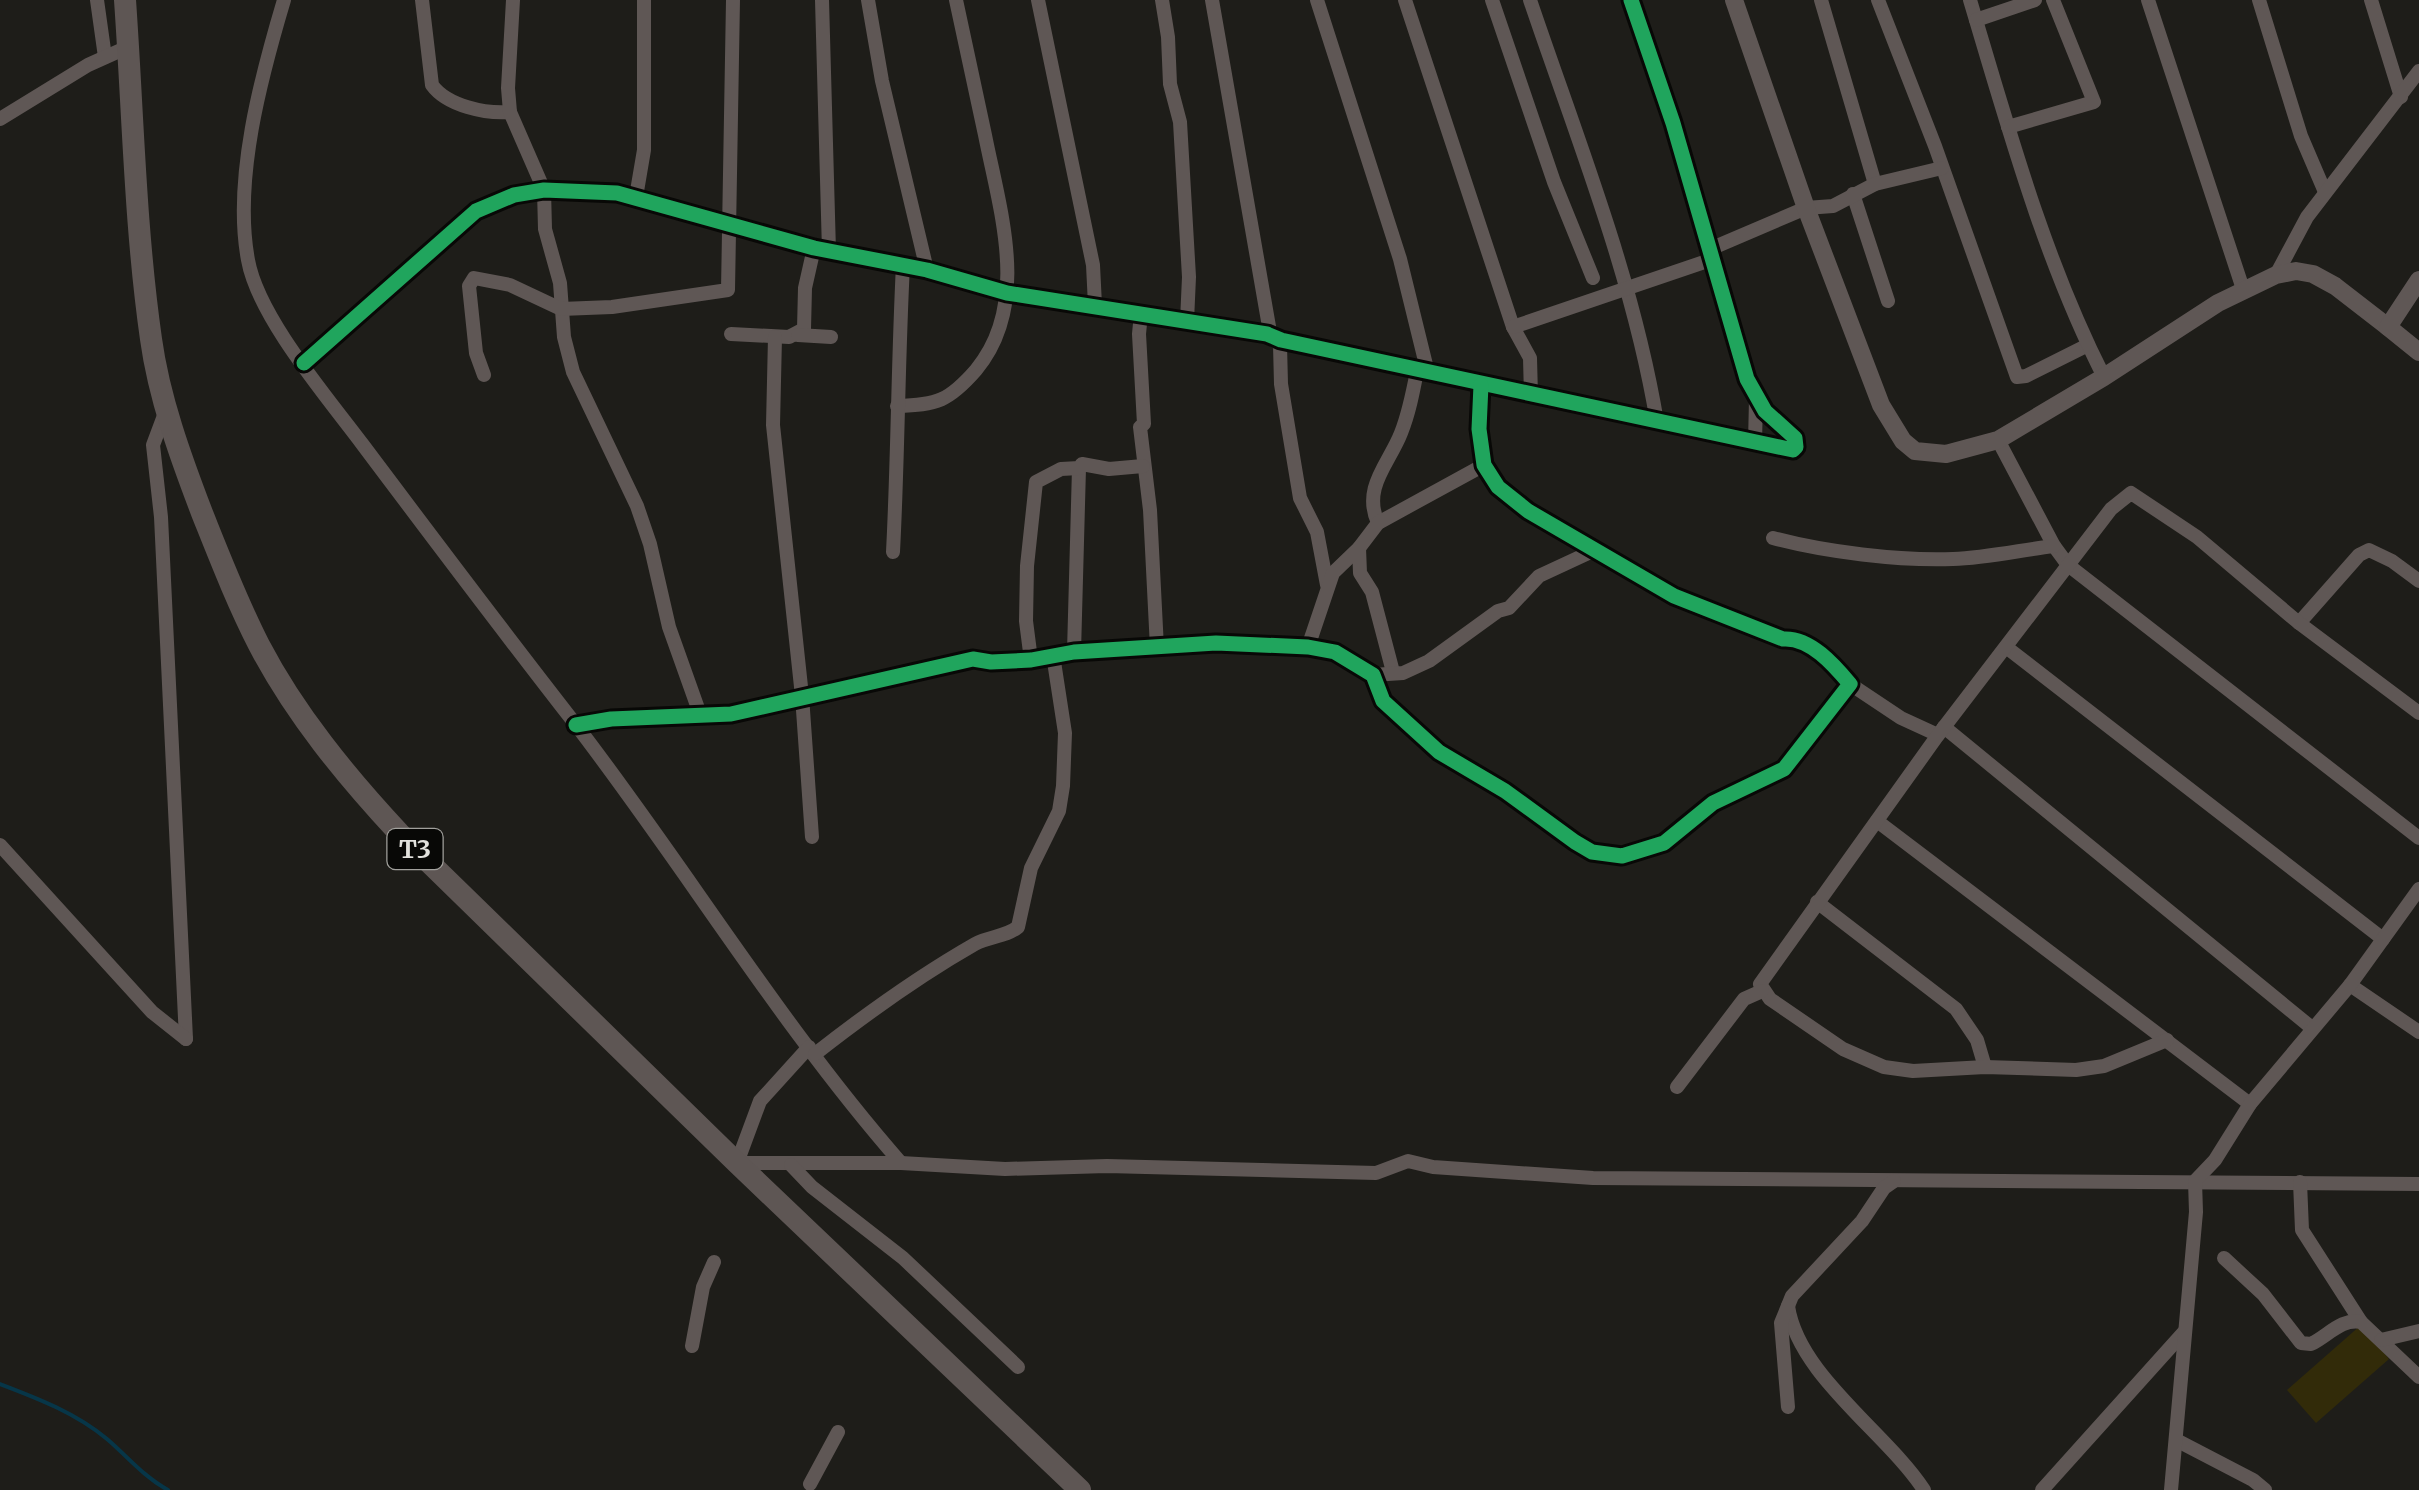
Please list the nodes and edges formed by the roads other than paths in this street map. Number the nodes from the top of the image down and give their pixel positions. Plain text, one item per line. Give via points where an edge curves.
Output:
1 (125, 0) edge
2 (284, 0) edge
3 (422, 0) edge
4 (514, 0) edge
5 (644, 0) edge
6 (733, 0) edge
7 (822, 0) edge
8 (868, 0) edge
9 (956, 0) edge
10 (1038, 0) edge
11 (1162, 0) edge
12 (1212, 0) edge
13 (1317, 0) edge
14 (1405, 0) edge
15 (1492, 0) edge
16 (1530, 0) edge
17 (1631, 0) edge
18 (1734, 0) edge
19 (1821, 0) edge
20 (1878, 0) edge
21 (1970, 0) edge
22 (2035, 0) edge
23 (2053, 0) edge
24 (2148, 0) edge
25 (2259, 0) edge
26 (2371, 0) edge
27 (94, 3) edge
28 (1976, 20) junction
29 (128, 47) junction
30 (105, 57) junction
31 (2419, 71) edge
32 (2401, 96) junction
33 (510, 112) junction
34 (0, 119) edge
35 (2008, 127) junction
36 (1942, 168) junction
37 (1876, 184) junction
38 (544, 190) junction
39 (2325, 192) junction
40 (1853, 194) junction
41 (636, 197) junction
42 (1806, 208) junction
43 (730, 223) junction
44 (822, 250) junction
45 (1712, 254) junction
46 (903, 265) junction
47 (927, 270) junction
48 (2276, 275) junction
49 (1593, 278) dead end
50 (2419, 280) edge
51 (1628, 288) junction
52 (2242, 289) junction
53 (1008, 293) junction
54 (1888, 301) dead end
55 (1094, 305) junction
56 (561, 309) junction
57 (1141, 313) junction
58 (1186, 321) junction
59 (1513, 327) junction
60 (2388, 328) junction
61 (731, 334) dead end
62 (798, 335) junction
63 (1271, 335) junction
64 (831, 336) dead end
65 (775, 337) junction
66 (2088, 345) junction
67 (2419, 352) edge
68 (304, 363) junction
69 (1423, 372) junction
70 (484, 375) dead end
71 (2104, 377) junction
72 (1480, 385) junction
73 (1531, 396) junction
74 (1756, 397) junction
75 (897, 406) junction
76 (167, 407) junction
77 (1657, 422) junction
78 (1998, 440) junction
79 (1755, 443) junction
80 (1484, 465) junction
81 (1142, 466) junction
82 (1079, 468) junction
83 (1378, 523) junction
84 (1773, 538) dead end
85 (2054, 546) junction
86 (1359, 548) junction
87 (1595, 550) junction
88 (893, 552) dead end
89 (2068, 565) junction
90 (2419, 581) edge
91 (1327, 585) junction
92 (2300, 623) junction
93 (1308, 646) junction
94 (2006, 646) junction
95 (1157, 648) junction
96 (1074, 652) junction
97 (1053, 655) junction
98 (1031, 660) junction
99 (1393, 672) junction
100 (1373, 675) junction
101 (1850, 684) junction
102 (802, 696) junction
103 (2419, 712) edge
104 (700, 714) junction
105 (576, 724) junction
106 (1941, 731) junction
107 (1877, 821) junction
108 (812, 836) dead end
109 (2419, 838) edge
110 (0, 845) edge
111 (2417, 897) edge
112 (1818, 902) junction
113 (2383, 939) junction
114 (2350, 984) junction
115 (1762, 991) junction
116 (2312, 1028) junction
117 (2419, 1032) edge
118 (2167, 1040) junction
119 (812, 1050) junction
120 (1986, 1068) junction
121 (1677, 1088) dead end
122 (2250, 1104) junction
123 (738, 1163) junction
124 (901, 1164) junction
125 (792, 1166) junction
126 (1894, 1181) junction
127 (2195, 1181) junction
128 (2300, 1182) junction
129 (2419, 1184) edge
130 (2224, 1258) dead end
131 (714, 1262) dead end
132 (1788, 1305) junction
133 (2361, 1322) junction
134 (2185, 1330) junction
135 (2419, 1330) edge
136 (2382, 1340) junction
137 (692, 1346) dead end
138 (1018, 1367) dead end
139 (2419, 1378) edge
140 (1788, 1407) dead end
141 (838, 1432) dead end
142 (2178, 1441) junction
143 (810, 1484) dead end
144 (1080, 1490) edge
145 (1924, 1490) edge
146 (2042, 1490) edge
147 (2171, 1490) edge
148 (2265, 1490) edge

1 - 29 highway, T3
2 - 68 street via 256,114 245,215 248,261 259,293
3 - 33 street via 431,76 440,95
4 - 33 street
5 - 41 street via 644,150
6 - 43 street
7 - 44 street
8 - 47 street
9 - 53 street via 996,193
10 - 55 street via 1093,266
11 - 58 street via 1180,122
12 - 63 street
13 - 69 street via 1390,225 1426,356
14 - 59 street
15 - 49 street
16 - 51 street
17 - 45 street
18 - 42 street
19 - 37 street
20 - 36 street
21 - 28 street
22 - 28 street
23 - 35 street via 2094,102
24 - 52 street
25 - 39 street
26 - 32 street
27 - 30 street
28 - 35 street
29 - 30 street
29 - 76 highway, T3 via 151,341
30 - 34 street
31 - 32 street
32 - 39 street
33 - 38 street
35 - 66 street
36 - 37 street
36 - 66 street via 2016,378
37 - 40 street
38 - 41 street
38 - 56 street
38 - 68 street via 476,211
39 - 48 street
40 - 42 street via 1834,206
40 - 54 street
41 - 43 street
42 - 45 street
42 - 78 street via 1902,441 1915,451 1946,454
43 - 44 street
43 - 56 street via 728,290
44 - 46 street
44 - 62 street via 805,288 804,329
45 - 51 street
45 - 74 street
46 - 47 street
46 - 75 street
47 - 53 street
48 - 52 street
48 - 60 street via 2312,274
50 - 60 street
51 - 59 street
51 - 77 street
52 - 71 street
53 - 55 street
53 - 75 street via 998,338 961,387 946,400
55 - 57 street
56 - 70 street via 510,284 474,278 469,286
56 - 104 street via 573,372 637,506
57 - 58 street
57 - 81 street
58 - 63 street
59 - 73 street via 1530,358
60 - 67 street
61 - 65 street
62 - 64 street
62 - 65 street
63 - 69 street
63 - 91 street via 1280,345 1300,498 1317,532
65 - 102 street via 774,425
66 - 71 street
68 - 105 street
69 - 72 street
69 - 83 street via 1401,434 1378,471
71 - 78 street
72 - 73 street
72 - 80 street
73 - 77 street
74 - 79 street
74 - 79 street via 1797,442 1790,450
75 - 88 street
76 - 110 street via 153,445 186,1039 152,1012
76 - 123 highway, T3 via 228,579 260,648 314,732 398,833
77 - 79 street
78 - 85 street
80 - 83 street
80 - 87 street via 1498,487 1528,511
81 - 82 street
81 - 95 street
82 - 96 street
82 - 98 street via 1061,469 1036,482 1032,492 1026,622
83 - 86 street
84 - 85 street via 1808,548 1955,559
85 - 89 street
86 - 91 street
86 - 99 street via 1360,573 1372,592
87 - 99 street via 1539,576 1509,608 1428,662
87 - 101 street via 1674,596 1795,638
89 - 92 street via 2131,493 2197,537
89 - 94 street
89 - 109 street
90 - 92 street via 2369,550
91 - 93 street
92 - 103 street
93 - 95 street
93 - 100 street via 1335,652
94 - 106 street
94 - 113 street
95 - 96 street
96 - 97 street
97 - 98 street
97 - 119 street via 1065,733 1064,786 1018,927 951,959
98 - 102 street via 972,658
99 - 100 street
100 - 101 street via 1382,701 1424,741 1592,852 1622,856 1664,843 1713,803 1784,769
101 - 106 street via 1901,718
102 - 104 street via 766,708
102 - 108 street
104 - 105 street
105 - 119 street
106 - 107 street
106 - 116 street
107 - 112 street
107 - 118 street
111 - 113 street
112 - 115 street via 1765,975
112 - 120 street via 1956,1008 1978,1040
113 - 114 street
114 - 116 street
114 - 117 street
115 - 120 street via 1810,1029 1884,1067
115 - 121 street via 1744,999
116 - 122 street
118 - 120 street via 2104,1066
118 - 122 street
119 - 123 street via 760,1101
119 - 124 street
122 - 127 street
123 - 125 street
123 - 144 highway, T3
124 - 125 street
124 - 126 street via 1376,1174 1408,1161 1593,1178
125 - 138 street via 903,1258
126 - 127 street
126 - 132 street
127 - 128 street
127 - 134 street
128 - 129 street
128 - 133 street via 2302,1230
130 - 133 street via 2301,1343 2311,1344 2343,1323
131 - 137 street
132 - 140 street via 1781,1323
132 - 145 street via 1811,1358
133 - 136 street
134 - 142 street
134 - 146 street
135 - 136 street
136 - 139 street
141 - 143 street
142 - 147 street
142 - 148 street

